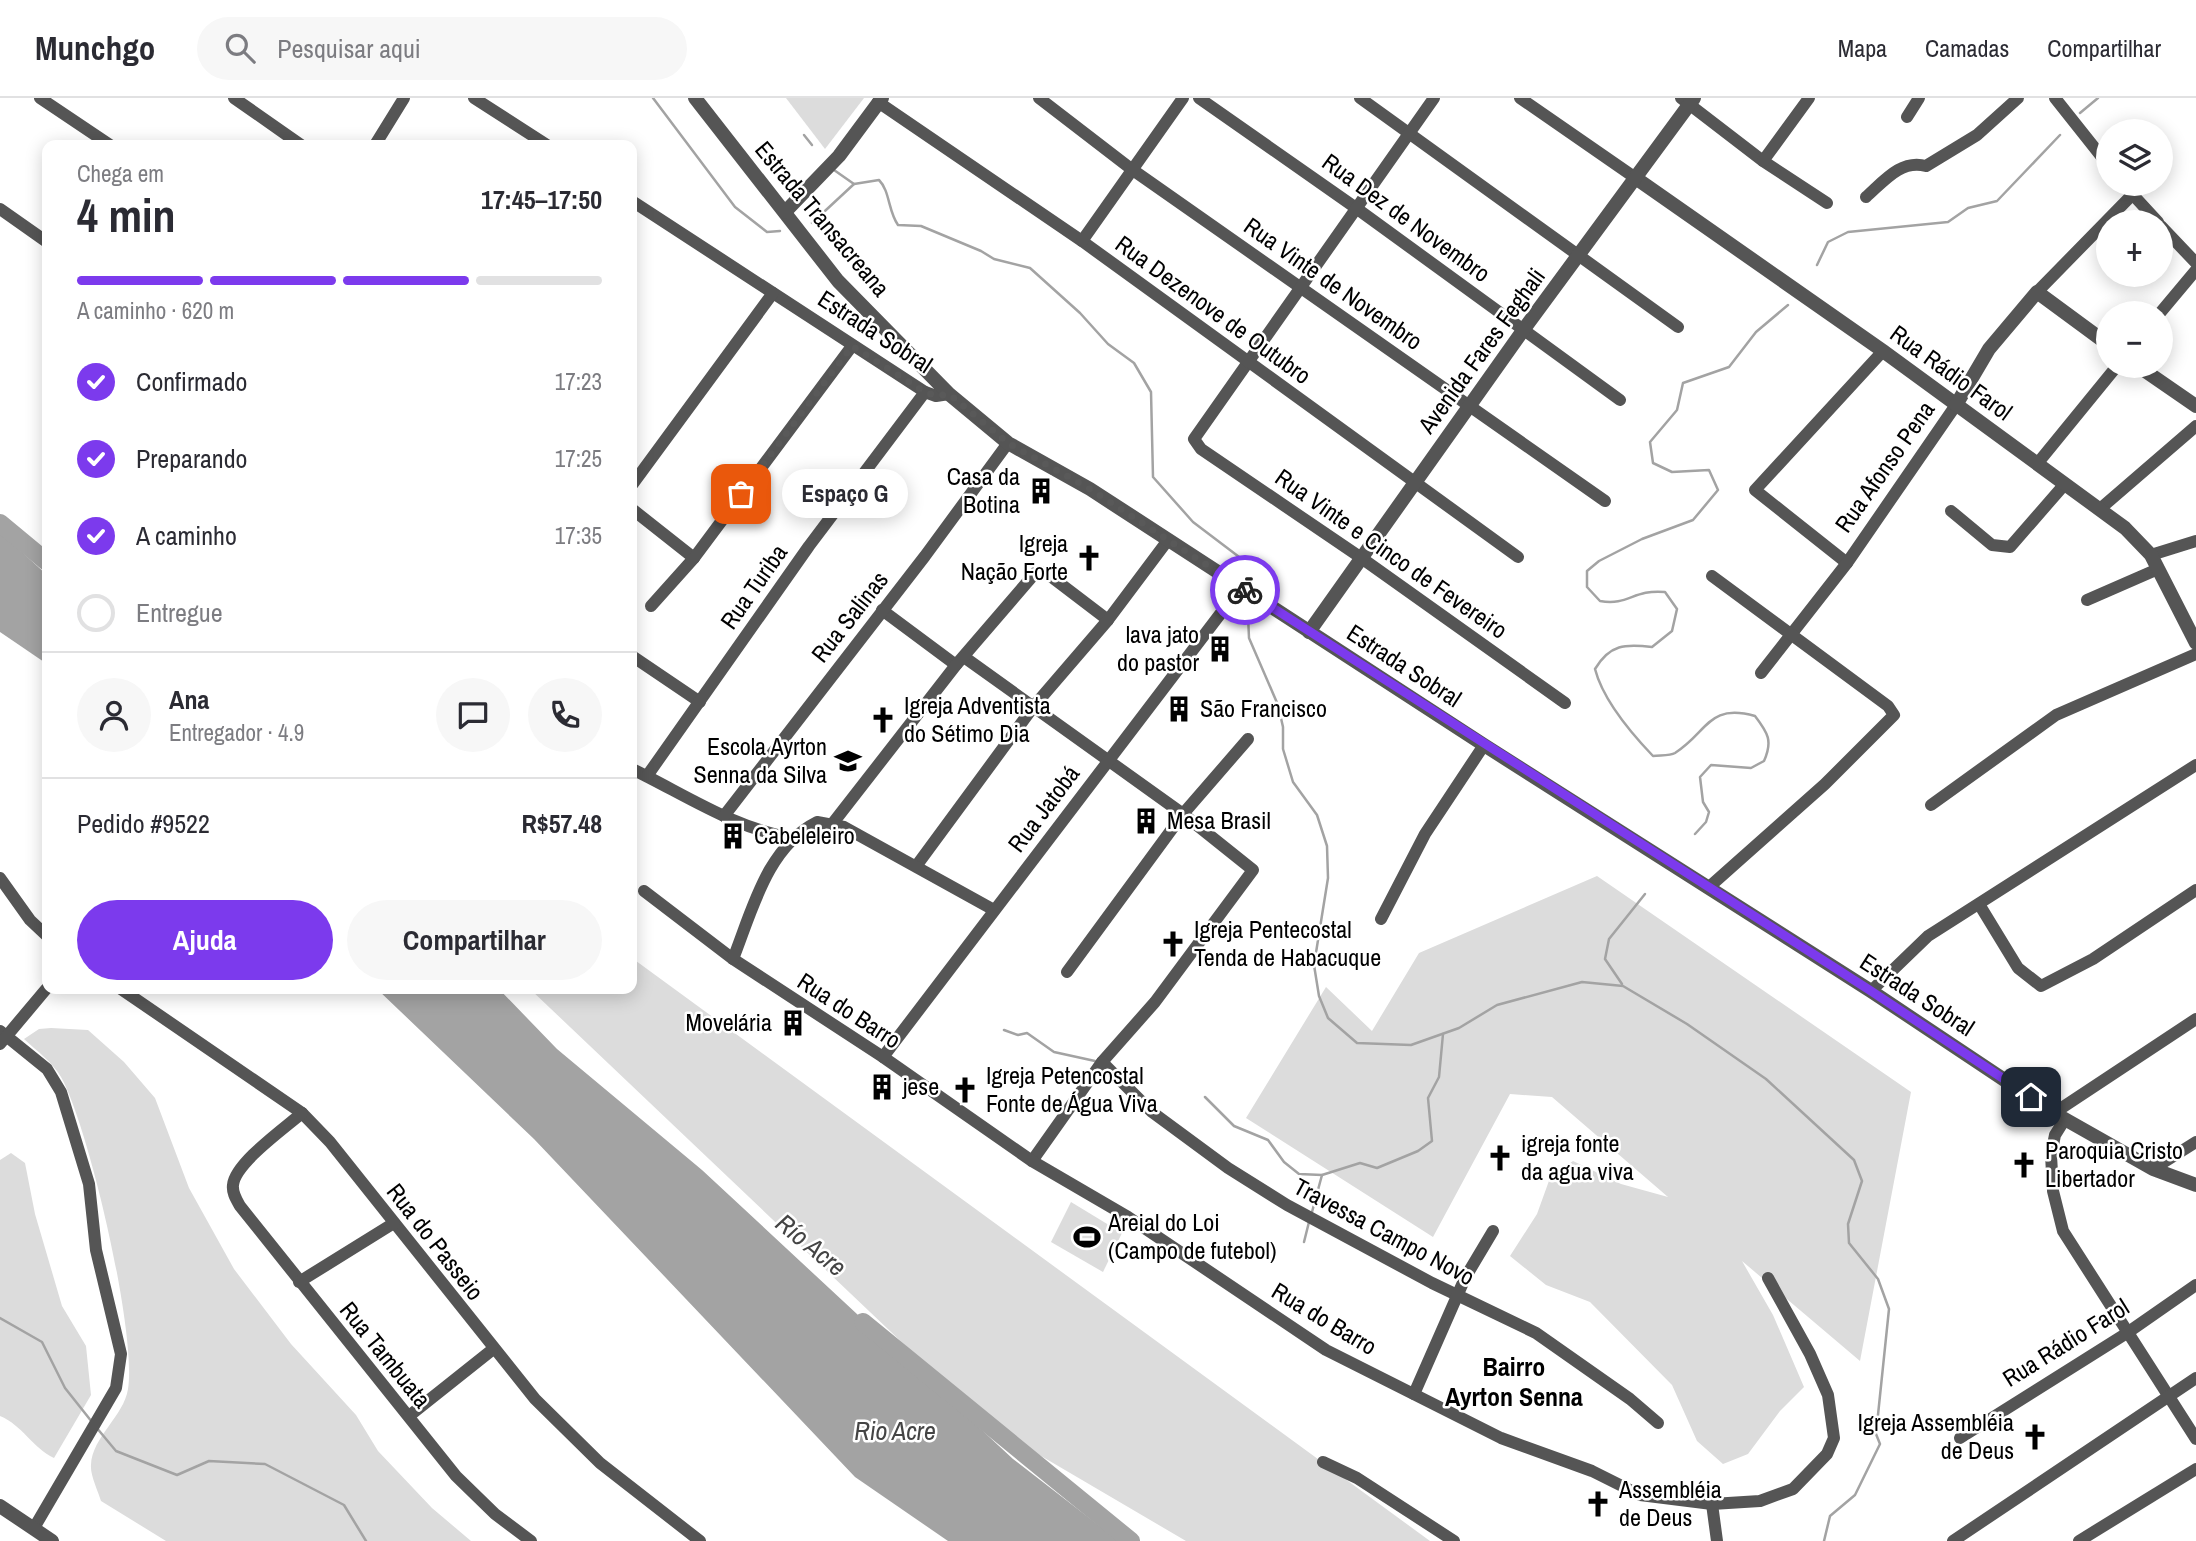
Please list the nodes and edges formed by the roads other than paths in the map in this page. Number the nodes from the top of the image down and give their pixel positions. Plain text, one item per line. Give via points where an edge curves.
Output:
1 (40, 98) edge
2 (234, 98) edge
3 (404, 98) edge
4 (474, 98) edge
5 (695, 98) edge
6 (1039, 98) edge
7 (1183, 98) edge
8 (1199, 98) edge
9 (1360, 98) edge
10 (1434, 98) edge
11 (1520, 98) edge
12 (1809, 98) edge
13 (1919, 98) edge
14 (2018, 98) edge
15 (2055, 98) edge
16 (880, 100) edge
17 (1688, 100) edge
18 (1907, 117) dead end
19 (1410, 135) junction
20 (103, 140) edge
21 (294, 140) edge
22 (378, 140) edge
23 (539, 140) edge
24 (2096, 150) edge
25 (1763, 161) junction
26 (1130, 168) junction
27 (1637, 179) junction
28 (2131, 196) edge
29 (2133, 196) edge
30 (1866, 197) dead end
31 (1827, 203) dead end
32 (637, 204) edge
33 (1356, 208) junction
34 (0, 209) edge
35 (2146, 210) edge
36 (785, 212) junction
37 (42, 238) edge
38 (2173, 238) edge
39 (1082, 240) junction
40 (1581, 254) junction
41 (2196, 263) edge
42 (2196, 270) edge
43 (1301, 286) junction
44 (2037, 292) junction
45 (773, 293) junction
46 (2170, 301) edge
47 (1678, 327) dead end
48 (1524, 329) junction
49 (2096, 335) edge
50 (852, 346) junction
51 (1883, 351) junction
52 (1249, 364) junction
53 (2107, 378) edge
54 (2155, 378) edge
55 (925, 392) junction
56 (949, 394) junction
57 (1620, 400) dead end
58 (1956, 405) junction
59 (2196, 406) edge
60 (1470, 408) junction
61 (2196, 426) edge
62 (1008, 443) junction
63 (2037, 464) junction
64 (637, 478) edge
65 (1418, 482) junction
66 (2064, 485) junction
67 (1605, 500) dead end
68 (2101, 508) junction
69 (1951, 511) dead end
70 (637, 513) edge
71 (1168, 540) junction
72 (2196, 541) edge
73 (2151, 555) junction
74 (1360, 556) junction
75 (1518, 557) dead end
76 (694, 558) junction
77 (1847, 563) junction
78 (2158, 569) junction
79 (1713, 576) dead end
80 (1240, 587) junction
81 (2087, 600) dead end
82 (651, 606) dead end
83 (882, 610) junction
84 (1108, 620) junction
85 (1309, 632) junction
86 (1789, 634) junction
87 (2196, 643) edge
88 (2196, 653) edge
89 (637, 659) edge
90 (960, 661) junction
91 (1761, 673) dead end
92 (700, 702) junction
93 (1566, 703) dead end
94 (1034, 706) junction
95 (1248, 739) dead end
96 (1484, 746) junction
97 (1108, 760) junction
98 (2196, 765) edge
99 (637, 771) edge
100 (647, 776) junction
101 (1931, 805) dead end
102 (1183, 814) junction
103 (724, 816) junction
104 (833, 823) junction
105 (797, 835) junction
106 (917, 865) junction
107 (0, 877) edge
108 (1708, 888) junction
109 (2196, 890) edge
110 (644, 891) dead end
111 (1979, 904) junction
112 (994, 910) junction
113 (1381, 919) dead end
114 (42, 931) edge
115 (733, 959) junction
116 (1067, 972) dead end
117 (1871, 991) junction
118 (42, 994) edge
119 (128, 994) edge
120 (2196, 1019) edge
121 (2, 1038) edge
122 (883, 1057) junction
123 (1102, 1062) junction
124 (302, 1114) junction
125 (2060, 1116) junction
126 (2196, 1142) edge
127 (1032, 1161) junction
128 (2153, 1169) junction
129 (2196, 1185) edge
130 (394, 1223) junction
131 (1493, 1231) dead end
132 (1768, 1278) dead end
133 (299, 1282) junction
134 (2196, 1285) edge
135 (1457, 1295) junction
136 (2127, 1333) junction
137 (492, 1350) junction
138 (2196, 1378) edge
139 (1414, 1394) junction
140 (2169, 1396) junction
141 (408, 1416) junction
142 (1657, 1423) dead end
143 (1960, 1438) dead end
144 (2196, 1439) edge
145 (1323, 1462) dead end
146 (2196, 1469) edge
147 (1712, 1504) junction
148 (0, 1506) edge
149 (34, 1528) junction
150 (52, 1541) edge
151 (531, 1541) edge
152 (700, 1541) edge
153 (1454, 1541) edge
154 (1717, 1541) edge
155 (1953, 1541) edge
156 (2079, 1541) edge

1 - 20 street
2 - 21 street
3 - 22 street
4 - 23 street
5 - 36 street, Estrada Transacreana
6 - 26 street, Rua Vinte de Novembro
7 - 26 street
8 - 33 street, Rua Dez de Novembro
9 - 19 street
10 - 19 street
11 - 27 street
12 - 25 street
13 - 18 street
14 - 30 street via 1978,135 1927,166 1914,162 1897,170
15 - 24 street
16 - 36 street via 839,156
16 - 39 street, Rua Dezenove de Outubro
17 - 25 street
17 - 27 street, Avenida Fares Feghali
19 - 33 street
19 - 40 street
25 - 31 street
26 - 39 street
26 - 43 street, Rua Vinte de Novembro
27 - 40 street, Avenida Fares Feghali
27 - 51 street, Rua Rádio Farol
28 - 44 street, Rua Afonso Pena
29 - 35 street
32 - 45 street, Estrada Sobral
33 - 43 street
33 - 48 street, Rua Dez de Novembro
34 - 37 street
36 - 56 street, Estrada Transacreana via 838,281
38 - 41 street
39 - 52 street, Rua Dezenove de Outubro
40 - 47 street
40 - 48 street, Avenida Fares Feghali
42 - 46 street
43 - 52 street
43 - 60 street, Rua Vinte de Novembro
44 - 49 street
44 - 58 street, Rua Afonso Pena via 1989,349
45 - 50 street, Estrada Sobral
45 - 64 street
48 - 57 street, Rua Dez de Novembro
48 - 60 street, Avenida Fares Feghali
50 - 55 street, Estrada Sobral
50 - 76 street
51 - 58 street, Rua Rádio Farol
51 - 77 street via 1755,490
52 - 65 street, Rua Dezenove de Outubro
52 - 74 street, Rua Vinte e Cinco de Fevereiro via 1194,439 1201,449
53 - 63 street
54 - 59 street
55 - 56 street, Estrada Sobral
55 - 92 street, Rua Turiba
56 - 62 street, Estrada Sobral
58 - 63 street, Rua Rádio Farol
58 - 77 street, Rua Afonso Pena
60 - 65 street, Avenida Fares Feghali
60 - 67 street, Rua Vinte de Novembro
61 - 68 street
62 - 71 street, Estrada Sobral
62 - 83 street, Rua Salinas
63 - 66 street, Rua Rádio Farol
65 - 74 street, Avenida Fares Feghali
65 - 75 street, Rua Dezenove de Outubro
66 - 68 street, Rua Rádio Farol
66 - 69 street via 2010,547 1996,547
68 - 73 street, Rua Rádio Farol
70 - 76 street
71 - 80 street, Estrada Sobral
71 - 84 street
72 - 73 street
73 - 78 street, Rua Rádio Farol
74 - 85 street, Avenida Fares Feghali
74 - 93 street, Rua Vinte e Cinco de Fevereiro
76 - 82 street
77 - 86 street, Rua Afonso Pena
78 - 81 street
78 - 87 street, Rua Rádio Farol
79 - 86 street
80 - 85 street, Estrada Sobral
80 - 97 street, Rua Jatobá
83 - 90 street
83 - 103 street, Rua Salinas
84 - 90 street via 1040,570
84 - 94 street
85 - 96 street, Estrada Sobral
86 - 91 street, Rua Afonso Pena
86 - 108 street via 1894,713 1825,784
88 - 101 street via 2056,715
89 - 92 street
90 - 94 street
90 - 104 street
92 - 100 street, Rua Turiba
94 - 97 street
94 - 106 street
95 - 102 street
96 - 108 street, Estrada Sobral
96 - 113 street via 1425,834
97 - 102 street
97 - 112 street, Rua Jatobá
98 - 111 street
99 - 100 street
100 - 103 street
102 - 116 street
102 - 123 street via 1253,870 1154,1002
103 - 105 street via 769,835
104 - 105 street via 817,822
104 - 106 street
105 - 115 street via 767,873
106 - 112 street
107 - 114 street
108 - 117 street, Estrada Sobral
109 - 111 street via 2093,959 2041,986 2018,968
110 - 115 street, Rua do Barro
111 - 117 street via 1928,936
112 - 122 street, Rua Jatobá
115 - 122 street, Rua do Barro
117 - 125 street, Estrada Sobral
118 - 121 street
119 - 124 street, Rua do Passeio
120 - 125 street
121 - 149 street via 47,1069 61,1092 89,1184 96,1250 121,1354 111,1398
122 - 127 street, Rua do Barro
123 - 127 street
123 - 135 street, Travessa Campo Novo via 1152,1112 1228,1168 1287,1205
124 - 130 street, Rua do Passeio
124 - 133 street, Rua Tambuata via 251,1157 235,1177 233,1192
125 - 128 street, Estrada Sobral
125 - 136 street via 2051,1155 2056,1210 2074,1251
126 - 128 street
127 - 139 street, Rua do Barro via 1128,1217 1326,1350
128 - 129 street, Estrada Sobral
130 - 133 street
130 - 137 street, Rua do Passeio
131 - 135 street
132 - 147 street, Rua do Barro via 1828,1395 1834,1438 1819,1465 1786,1493 1743,1504
133 - 141 street, Rua Tambuata
134 - 136 street, Rua Rádio Farol
135 - 139 street
135 - 142 street, Travessa Campo Novo via 1536,1333
136 - 140 street
136 - 143 street, Rua Rádio Farol
137 - 141 street
137 - 152 street, Rua do Passeio via 567,1433
138 - 140 street
139 - 147 street, Rua do Barro via 1501,1438 1592,1471 1640,1495
140 - 144 street
140 - 155 street
141 - 151 street, Rua Tambuata via 474,1494
145 - 153 street via 1366,1483
146 - 156 street
147 - 154 street
148 - 149 street
149 - 150 street

